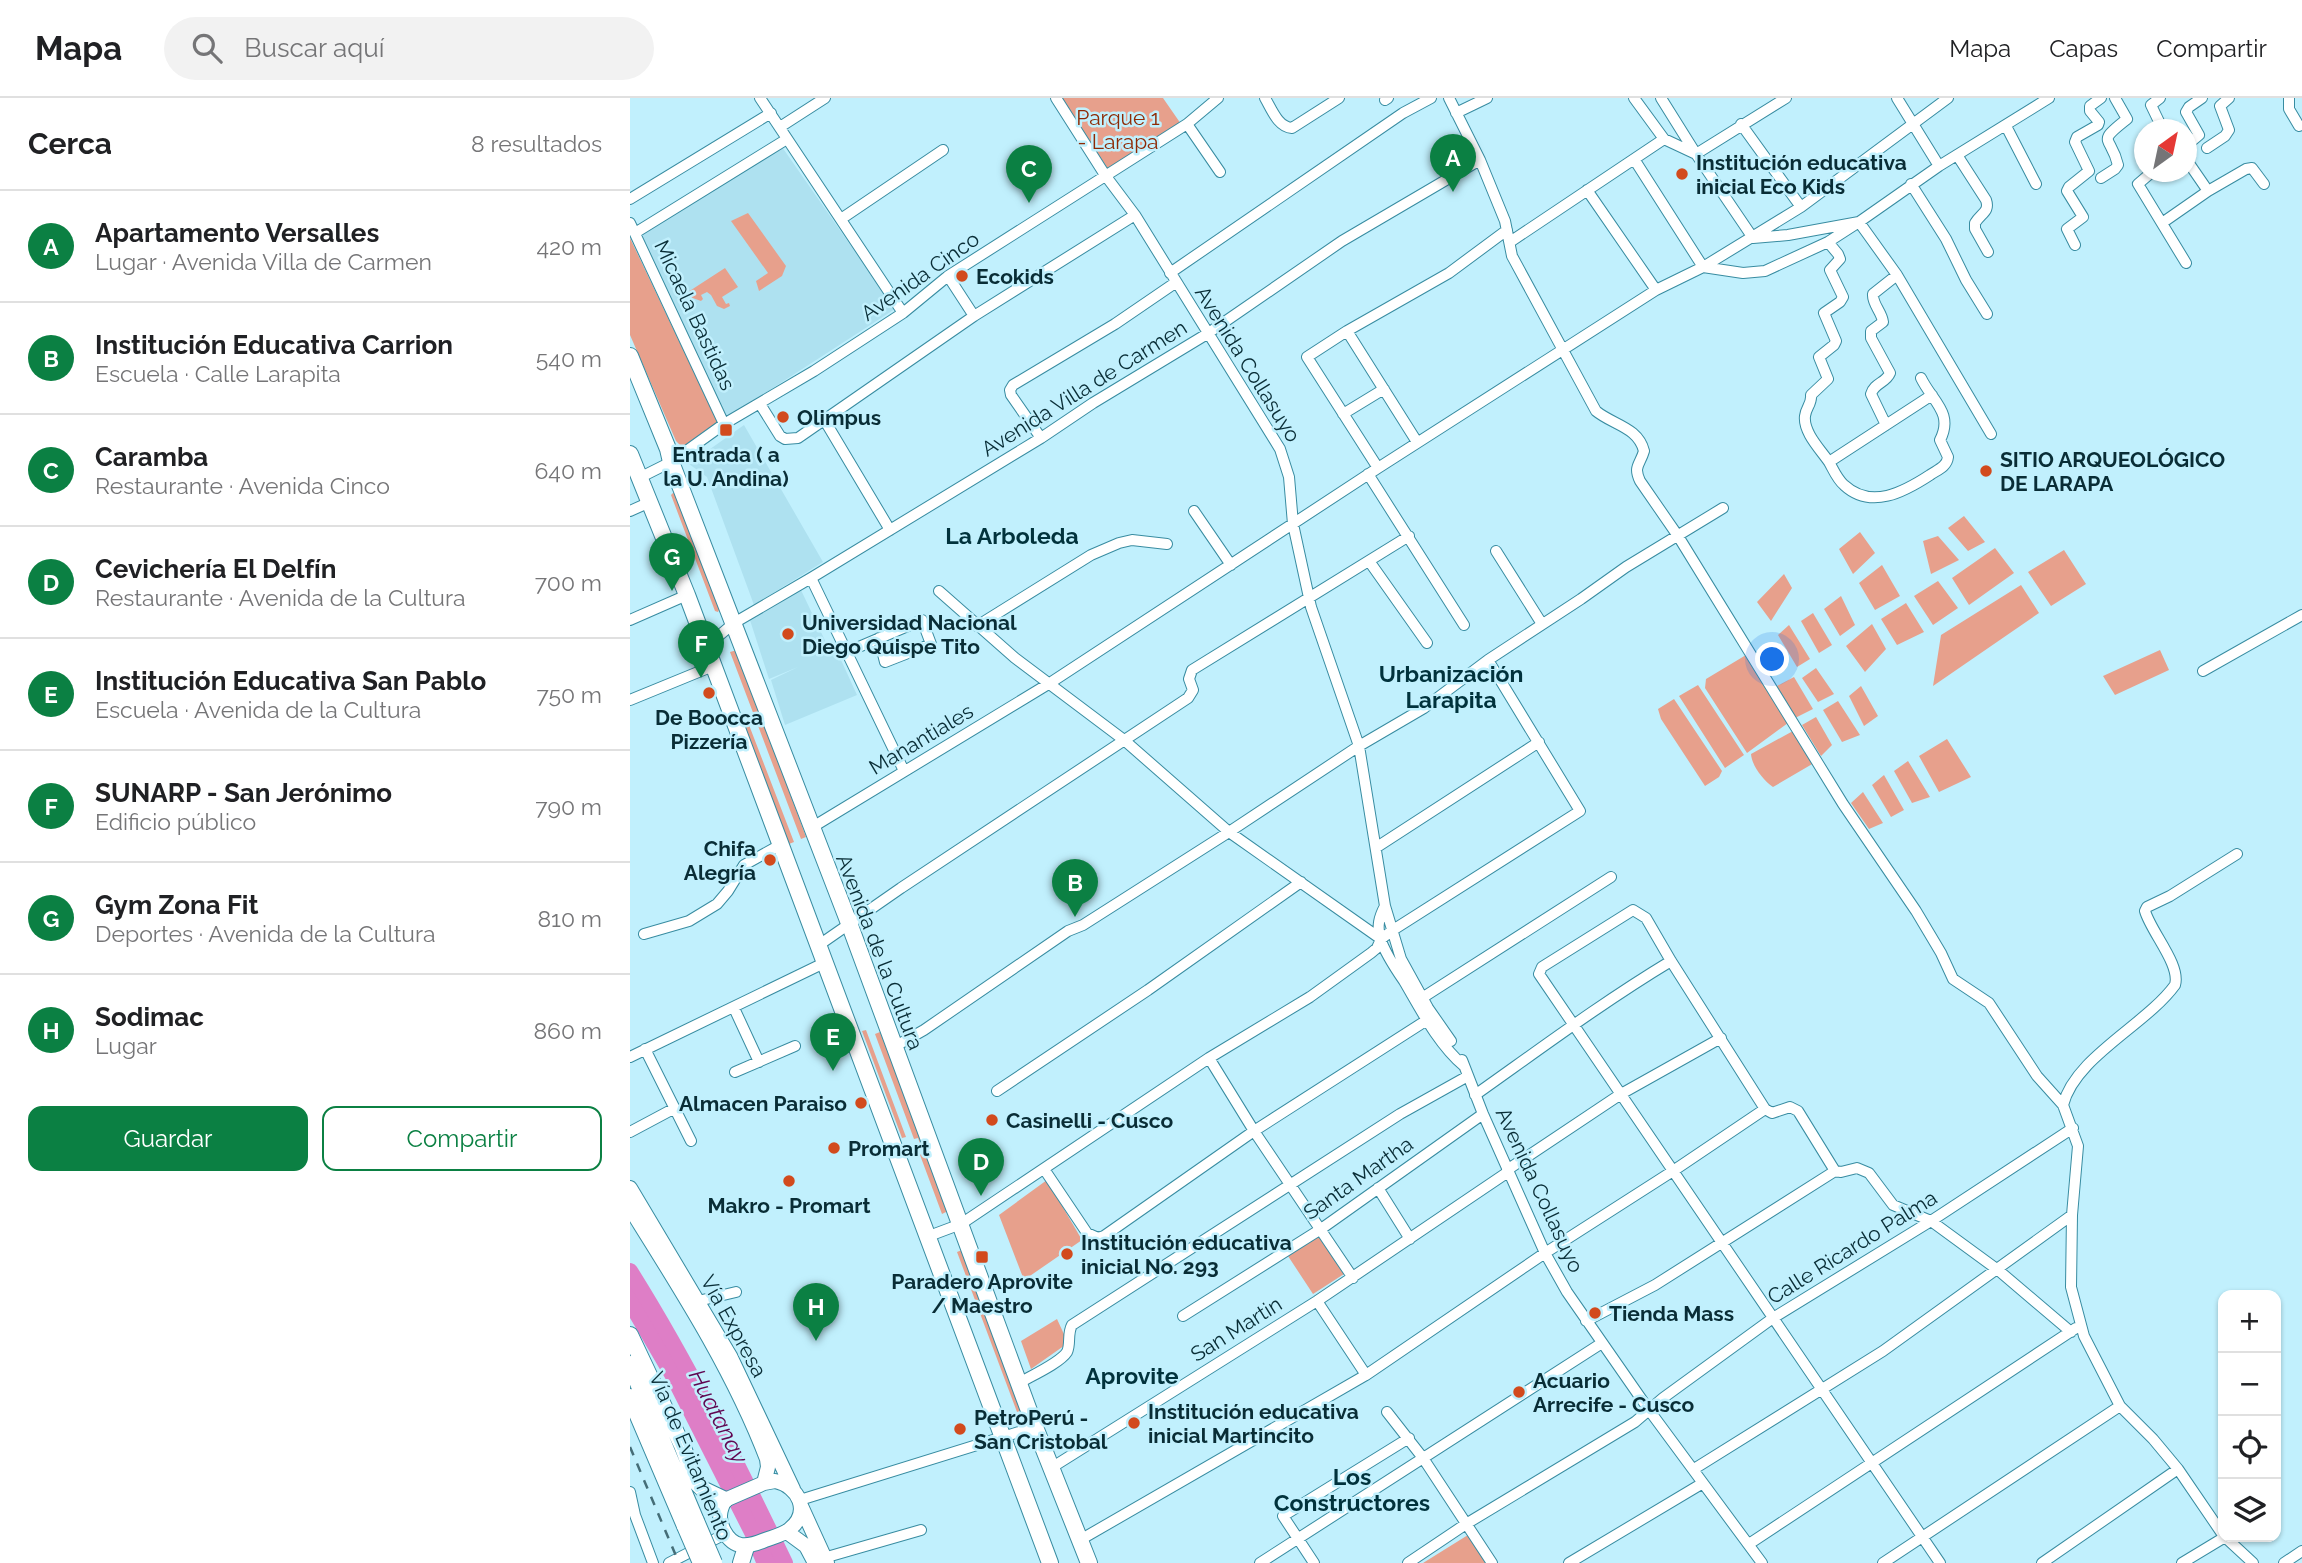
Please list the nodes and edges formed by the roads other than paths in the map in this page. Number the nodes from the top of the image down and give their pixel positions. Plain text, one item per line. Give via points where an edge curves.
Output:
1 (760, 98) edge
2 (825, 98) edge
3 (1056, 98) edge
4 (1218, 98) edge
5 (1265, 98) edge
6 (1339, 98) edge
7 (1431, 98) edge
8 (1449, 98) edge
9 (1486, 98) edge
10 (1634, 98) edge
11 (1661, 98) edge
12 (1784, 98) edge
13 (1897, 98) edge
14 (1948, 98) edge
15 (2049, 98) edge
16 (2101, 98) edge
17 (2115, 98) edge
18 (2160, 98) edge
19 (2202, 98) edge
20 (2229, 98) edge
21 (2289, 98) edge
22 (771, 113) junction
23 (1456, 113) junction
24 (2158, 119) edge
25 (2190, 119) edge
26 (1913, 123) junction
27 (1186, 124) junction
28 (1741, 124) junction
29 (2006, 126) junction
30 (2299, 126) dead end
31 (780, 127) junction
32 (787, 139) junction
33 (1664, 139) junction
34 (2207, 148) dead end
35 (943, 150) dead end
36 (1696, 154) junction
37 (1958, 155) junction
38 (1634, 159) junction
39 (1480, 160) junction
40 (1939, 166) junction
41 (1220, 172) dead end
42 (2197, 175) edge
43 (1105, 176) junction
44 (2101, 178) dead end
45 (2140, 182) edge
46 (1911, 184) junction
47 (2036, 184) dead end
48 (2264, 184) dead end
49 (1587, 190) junction
50 (2208, 191) junction
51 (630, 199) edge
52 (1801, 207) junction
53 (1135, 215) junction
54 (841, 219) junction
55 (1859, 222) junction
56 (2162, 223) junction
57 (633, 228) edge
58 (1507, 230) junction
59 (1788, 235) junction
60 (1753, 238) junction
61 (1510, 242) junction
62 (1828, 242) junction
63 (2075, 245) dead end
64 (1989, 252) dead end
65 (1797, 255) junction
66 (2186, 263) dead end
67 (1703, 267) junction
68 (1897, 275) junction
69 (948, 276) junction
70 (1172, 278) junction
71 (1656, 290) junction
72 (903, 313) junction
73 (1987, 314) dead end
74 (974, 316) junction
75 (1347, 331) junction
76 (1207, 334) junction
77 (1563, 350) junction
78 (630, 356) edge
79 (1922, 378) dead end
80 (1384, 389) junction
81 (1932, 396) junction
82 (760, 404) junction
83 (1343, 414) junction
84 (825, 421) junction
85 (724, 424) junction
86 (1886, 425) junction
87 (1992, 434) dead end
88 (1041, 438) junction
89 (1417, 442) junction
90 (630, 454) edge
91 (671, 462) junction
92 (1829, 462) junction
93 (1373, 471) junction
94 (639, 478) junction
95 (650, 502) junction
96 (1723, 508) dead end
97 (1194, 510) dead end
98 (630, 511) edge
99 (1293, 524) junction
100 (890, 530) junction
101 (1409, 536) junction
102 (1678, 536) junction
103 (1167, 544) dead end
104 (1496, 551) dead end
105 (1369, 561) junction
106 (1231, 565) junction
107 (811, 578) junction
108 (939, 591) dead end
109 (687, 595) junction
110 (1308, 597) junction
111 (2302, 615) edge
112 (630, 620) edge
113 (734, 622) junction
114 (1542, 624) junction
115 (1464, 625) dead end
116 (977, 626) junction
117 (878, 638) junction
118 (704, 640) junction
119 (1427, 643) dead end
120 (847, 652) junction
121 (1488, 660) junction
122 (713, 666) junction
123 (2203, 671) dead end
124 (1050, 683) junction
125 (630, 700) edge
126 (1124, 740) junction
127 (1539, 742) junction
128 (1359, 746) junction
129 (904, 771) junction
130 (811, 828) junction
131 (1229, 832) junction
132 (780, 845) junction
133 (1377, 847) junction
134 (2237, 854) dead end
135 (1611, 877) dead end
136 (1301, 881) junction
137 (1385, 906) junction
138 (849, 923) junction
139 (1393, 930) junction
140 (644, 934) dead end
141 (1381, 939) junction
142 (819, 945) junction
143 (1671, 961) junction
144 (824, 963) junction
145 (734, 1008) junction
146 (1425, 1009) junction
147 (1574, 1026) junction
148 (1721, 1038) junction
149 (795, 1046) dead end
150 (894, 1047) junction
151 (645, 1049) junction
152 (630, 1057) edge
153 (1209, 1058) junction
154 (759, 1062) junction
155 (1466, 1071) junction
156 (735, 1072) dead end
157 (997, 1091) dead end
158 (1621, 1094) junction
159 (1475, 1095) junction
160 (2063, 1105) junction
161 (675, 1108) junction
162 (1765, 1109) junction
163 (1483, 1114) junction
164 (2073, 1128) junction
165 (1254, 1131) junction
166 (630, 1132) edge
167 (691, 1142) dead end
168 (1044, 1169) junction
169 (1508, 1171) junction
170 (1673, 1171) junction
171 (1835, 1171) junction
172 (1291, 1185) junction
173 (630, 1188) edge
174 (1378, 1188) junction
175 (630, 1208) edge
176 (2072, 1215) junction
177 (1931, 1221) junction
178 (961, 1224) junction
179 (1321, 1229) junction
180 (929, 1236) junction
181 (1410, 1239) junction
182 (1722, 1244) junction
183 (1545, 1253) junction
184 (1998, 1270) junction
185 (1353, 1278) junction
186 (736, 1292) dead end
187 (698, 1301) junction
188 (1317, 1301) junction
189 (1183, 1316) dead end
190 (1773, 1318) junction
191 (1586, 1321) junction
192 (2081, 1324) junction
193 (2071, 1332) junction
194 (630, 1335) edge
195 (1602, 1343) junction
196 (630, 1364) edge
197 (1366, 1375) junction
198 (1019, 1383) junction
199 (1821, 1390) junction
200 (630, 1397) edge
201 (2120, 1406) junction
202 (1649, 1410) junction
203 (1387, 1412) dead end
204 (1035, 1427) junction
205 (1409, 1438) junction
206 (1003, 1439) junction
207 (1423, 1458) junction
208 (1873, 1463) junction
209 (1051, 1468) junction
210 (1694, 1469) junction
211 (2178, 1469) junction
212 (1703, 1483) junction
213 (762, 1484) junction
214 (630, 1492) edge
215 (798, 1498) junction
216 (726, 1500) junction
217 (632, 1516) edge
218 (690, 1524) junction
219 (1466, 1524) junction
220 (2218, 1527) edge
221 (921, 1530) dead end
222 (786, 1533) junction
223 (725, 1534) junction
224 (1922, 1538) junction
225 (1298, 1539) junction
226 (1080, 1540) junction
227 (2218, 1540) edge
228 (2230, 1542) edge
229 (1749, 1544) junction
230 (747, 1547) junction
231 (2302, 1551) edge
232 (1760, 1559) edge
233 (821, 1561) edge
234 (653, 1563) edge
235 (669, 1563) edge
236 (701, 1563) edge
237 (714, 1563) edge
238 (741, 1563) edge
239 (1051, 1563) edge
240 (1089, 1563) edge
241 (1260, 1563) edge
242 (1314, 1563) edge
243 (1408, 1563) edge
244 (1492, 1563) edge
245 (1569, 1563) edge
246 (1746, 1563) edge
247 (1883, 1563) edge
248 (1940, 1563) edge
249 (2042, 1563) edge
250 (2182, 1563) edge
251 (2253, 1563) edge
252 (2284, 1563) edge

1 - 22 street
2 - 31 street
3 - 43 street, Avenida Collasuyo
4 - 27 street, Avenida Cinco
5 - 6 street via 1288,128
7 - 70 street via 1403,113
8 - 23 street
9 - 23 street
10 - 33 street
11 - 36 street
12 - 28 street
13 - 26 street
14 - 26 street, Manantiales
15 - 29 street
16 - 63 street via 2090,106 2098,125 2074,142 2089,171 2067,191 2083,217 2067,229
17 - 44 street via 2127,120 2107,137 2118,165
18 - 24 street via 2151,105
19 - 25 street via 2186,112
20 - 34 street via 2220,106 2229,130
21 - 30 street via 2289,109
22 - 31 street
22 - 51 street
23 - 39 street
26 - 40 street
26 - 52 street, Manantiales
27 - 41 street
27 - 43 street, Avenida Cinco
28 - 36 street
28 - 52 street
29 - 37 street
29 - 47 street
31 - 32 street
32 - 54 street
32 - 57 street
33 - 36 street
33 - 38 street
35 - 54 street
36 - 60 street
37 - 40 street
37 - 64 street via 1986,200 1988,207 1975,229
38 - 49 street
38 - 67 street
39 - 58 street
39 - 76 street, Avenida Villa de Carmen via 1342,241
40 - 46 street
42 - 50 street
43 - 53 street, Avenida Collasuyo
43 - 69 street, Avenida Cinco
45 - 56 street
46 - 55 street
46 - 73 street
48 - 50 street via 2249,168
49 - 61 street
49 - 71 street
50 - 56 street
52 - 60 street, Manantiales
53 - 70 street, Avenida Collasuyo
53 - 74 street
54 - 72 street
55 - 59 street
55 - 62 street
55 - 68 street
56 - 66 street
57 - 85 street, Micaela Bastidas
58 - 61 street
58 - 75 street via 1449,273
59 - 60 street
59 - 65 street
60 - 67 street, Manantiales
61 - 77 street via 1512,256
62 - 65 street
62 - 92 street via 1840,259 1830,270 1843,297 1824,313 1836,341 1819,357 1828,379 1811,395 1805,427
65 - 67 street via 1765,271
67 - 71 street, Manantiales
68 - 86 street via 1876,290 1872,299 1883,322 1871,331 1871,338 1890,373 1871,394
68 - 87 street
69 - 72 street, Avenida Cinco
69 - 74 street
70 - 76 street, Avenida Collasuyo
70 - 88 street via 1115,324 1013,385 1011,395
71 - 77 street, Manantiales
72 - 82 street, Avenida Cinco
74 - 84 street
75 - 80 street
75 - 83 street via 1307,356
76 - 88 street, Avenida Villa de Carmen
76 - 99 street, Avenida Collasuyo via 1280,449 1289,477
77 - 89 street, Manantiales
77 - 102 street via 1596,411 1633,432 1642,444 1636,473
78 - 91 highway, Avenida de la Cultura
79 - 81 street
80 - 83 street
80 - 89 street
81 - 86 street
81 - 92 street via 1946,418 1940,440 1948,462 1905,491 1870,497 1854,491
82 - 84 street via 785,439 798,438
82 - 85 street, Avenida Cinco
83 - 93 street
84 - 100 street
85 - 91 street, Avenida Cinco
86 - 92 street
88 - 100 street, Avenida Villa de Carmen
89 - 93 street, Manantiales
90 - 94 highway
91 - 94 street, Avenida Cinco
91 - 113 highway, Avenida de la Cultura
93 - 99 street, Manantiales
93 - 101 street
94 - 95 highway
95 - 98 street
95 - 109 highway
96 - 102 street
97 - 106 street
99 - 106 street, Manantiales
99 - 110 street, Avenida Collasuyo
100 - 107 street, Avenida Villa de Carmen
101 - 105 street
101 - 115 street
102 - 114 street
102 - 160 street via 1843,804 1916,911 1953,979 1989,1003 2037,1076
103 - 116 street via 1132,540 1091,555
104 - 114 street
105 - 110 street
105 - 119 street
106 - 124 street, Manantiales
107 - 113 street, Avenida Villa de Carmen
107 - 120 street
108 - 116 street
109 - 112 street
109 - 118 highway
110 - 126 street via 1192,670 1193,690 1188,698
110 - 128 street, Avenida Collasuyo
111 - 123 street
113 - 118 street, Avenida Villa de Carmen via 721,634
113 - 130 highway, Avenida de la Cultura
114 - 121 street
116 - 124 street
117 - 117 street via 922,620 931,644 885,662
117 - 120 street
118 - 122 highway
120 - 129 street
121 - 127 street
121 - 128 street via 1424,708
122 - 125 street
122 - 132 highway
124 - 126 street
124 - 129 street, Manantiales
126 - 131 street
126 - 138 street
127 - 133 street
127 - 139 street via 1580,811
128 - 131 street
128 - 133 street, Avenida Collasuyo
129 - 130 street, Manantiales
130 - 138 highway, Avenida de la Cultura
131 - 136 street
131 - 150 street via 1058,937
132 - 140 street via 744,865 717,904 689,920
132 - 142 highway
133 - 137 street, Avenida Collasuyo
134 - 160 street via 2147,907 2148,920 2176,971 2175,985 2085,1068 2071,1084
135 - 146 street
136 - 141 street
136 - 157 street
137 - 139 street, Avenida Collasuyo
137 - 141 street, Avenida Collasuyo via 1379,923
138 - 142 street
138 - 150 highway, Avenida de la Cultura
139 - 141 street
139 - 146 street, Avenida Collasuyo
141 - 146 street, Avenida Collasuyo
141 - 153 street via 1371,953 1310,997
142 - 144 highway
143 - 147 street
143 - 147 street via 1646,918 1633,910 1542,967 1539,974
143 - 148 street
144 - 145 street
144 - 180 highway
145 - 151 street
145 - 154 street
146 - 155 street, Avenida Collasuyo
146 - 165 street
147 - 158 street
147 - 159 street
148 - 158 street, San Martin
148 - 162 street
149 - 154 street
150 - 178 highway, Avenida de la Cultura
151 - 152 street
151 - 161 street
153 - 165 street
153 - 168 street
154 - 156 street
155 - 159 street, Avenida Collasuyo
155 - 172 street
158 - 169 street, San Martin
158 - 170 street
159 - 163 street, Avenida Collasuyo
160 - 164 street
161 - 166 street
161 - 167 street
162 - 170 street
162 - 171 street via 1772,1114 1790,1107 1798,1111
163 - 169 street, Avenida Collasuyo
163 - 174 street, Santa Martha
164 - 176 street via 2078,1146
164 - 177 street, Calle Ricardo Palma
165 - 168 street via 1098,1238 1087,1233
165 - 172 street
168 - 178 street
169 - 181 street, San Martin
169 - 183 street, Avenida Collasuyo
170 - 182 street
170 - 183 street
171 - 177 street via 1857,1168 1869,1173 1893,1205
171 - 182 street
172 - 179 street
172 - 198 street via 1072,1325 1062,1358
173 - 187 main road, Vía Expresa
174 - 179 street, Santa Martha
174 - 181 street
175 - 213 main road, Vía Expresa via 738,1396 766,1459
176 - 184 street
176 - 192 street via 2071,1287
177 - 184 street
177 - 190 street, Calle Ricardo Palma
178 - 180 street
178 - 198 highway, Avenida de la Cultura
179 - 185 street
179 - 189 street, Santa Martha
180 - 206 highway
181 - 185 street, San Martin
182 - 190 street
182 - 191 street
183 - 191 street, Avenida Collasuyo
183 - 197 street
184 - 193 street
184 - 199 street
185 - 188 street, San Martin
186 - 187 street
187 - 215 main road, Vía Expresa via 730,1356
188 - 197 street
188 - 209 street, San Martin
190 - 199 street
190 - 202 street, Calle Ricardo Palma
191 - 195 street, Avenida Collasuyo
192 - 193 street
192 - 201 street
193 - 208 street
194 - 216 highway via 696,1482
195 - 202 street, Avenida Collasuyo
195 - 207 street
196 - 218 highway, Vía de Evitamiento
197 - 226 street
198 - 204 highway, Avenida de la Cultura
199 - 208 street
199 - 210 street
200 - 218 highway, Vía de Evitamiento
201 - 211 street
201 - 224 street
202 - 210 street, Avenida Collasuyo
202 - 219 street, Calle Ricardo Palma
203 - 205 street
204 - 206 street
204 - 209 highway, Avenida de la Cultura
205 - 207 street
205 - 225 street via 1283,1516
206 - 215 street
206 - 239 highway
207 - 219 street
207 - 225 street
208 - 224 street
208 - 229 street
209 - 226 highway, Avenida de la Cultura
210 - 212 street, Avenida Collasuyo
211 - 220 street
211 - 249 street
212 - 229 street, Avenida Collasuyo
212 - 245 street
213 - 215 main road via 775,1481
213 - 216 main road
214 - 217 street
215 - 222 main road via 796,1523
215 - 233 main road, Vía Expresa
216 - 223 main road via 719,1519
217 - 234 street
218 - 236 highway, Vía de Evitamiento, bridge
218 - 237 highway, Vía de Evitamiento, bridge
219 - 243 street, Calle Ricardo Palma
219 - 244 street
221 - 233 street
222 - 230 main road
222 - 233 main road
223 - 230 main road
223 - 235 street
224 - 247 street
224 - 248 street
225 - 241 street
225 - 242 street
226 - 240 highway, Avenida de la Cultura
227 - 250 street
228 - 251 street
229 - 232 street, Avenida Collasuyo
230 - 238 highway
231 - 252 street
232 - 246 street

